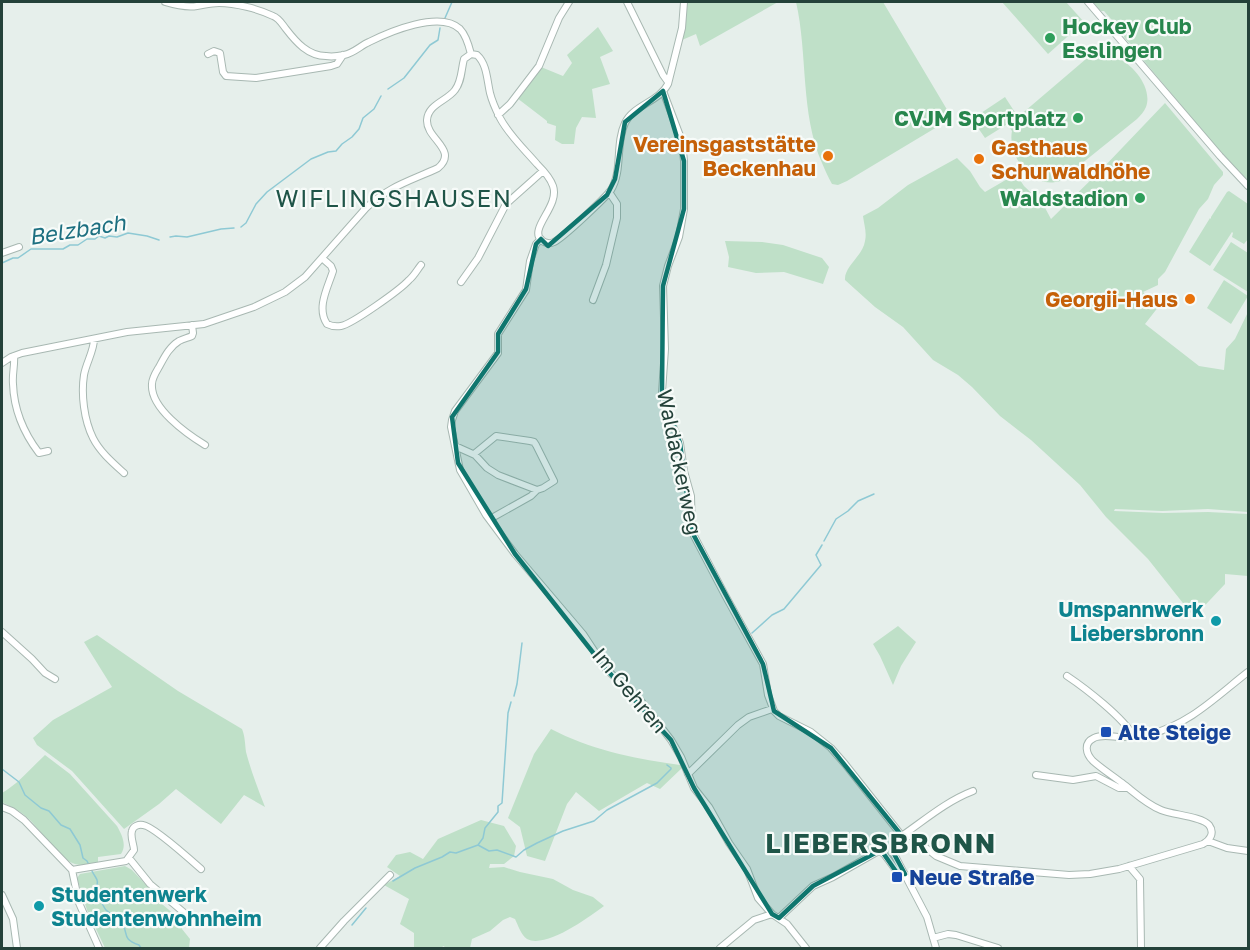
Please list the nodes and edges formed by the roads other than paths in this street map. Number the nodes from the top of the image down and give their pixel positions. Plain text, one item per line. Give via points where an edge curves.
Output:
1 (165, 2) edge
2 (569, 2) edge
3 (627, 2) edge
4 (684, 2) edge
5 (1088, 2) edge
6 (208, 54) dead end
7 (471, 54) junction
8 (343, 56) junction
9 (668, 82) junction
10 (663, 92) junction
11 (498, 115) junction
12 (543, 171) junction
13 (1248, 186) edge
14 (609, 192) junction
15 (541, 239) junction
16 (19, 248) dead end
17 (2, 252) edge
18 (322, 258) junction
19 (421, 265) dead end
20 (461, 282) dead end
21 (593, 300) dead end
22 (192, 325) junction
23 (94, 339) junction
24 (14, 356) junction
25 (2, 363) edge
26 (205, 445) dead end
27 (455, 446) junction
28 (48, 451) dead end
29 (474, 454) junction
30 (124, 473) dead end
31 (537, 490) junction
32 (490, 519) junction
33 (2, 632) edge
34 (1248, 672) edge
35 (1067, 676) dead end
36 (56, 679) dead end
37 (772, 709) junction
38 (1134, 737) junction
39 (688, 774) junction
40 (1036, 775) dead end
41 (1128, 788) junction
42 (973, 791) dead end
43 (2, 807) edge
44 (902, 836) junction
45 (1208, 841) junction
46 (1248, 851) edge
47 (129, 858) junction
48 (1129, 867) junction
49 (201, 869) dead end
50 (72, 870) junction
51 (905, 874) junction
52 (390, 875) dead end
53 (2, 895) edge
54 (772, 914) junction
55 (188, 915) dead end
56 (779, 918) junction
57 (933, 938) junction
58 (17, 948) edge
59 (99, 948) edge
60 (320, 948) edge
61 (720, 948) edge
62 (806, 948) edge
63 (936, 948) edge
64 (999, 948) edge
65 (1141, 948) edge

1 - 8 street via 180,6 223,3 260,11 276,17 309,52
2 - 11 street via 540,64
3 - 9 street
4 - 9 street via 682,28
5 - 13 street
6 - 8 street, Im Gehren via 220,53 226,76 253,78 331,66
7 - 8 street, Im Gehren via 461,30 441,21 393,32
7 - 11 street, Im Gehren via 483,61
7 - 18 street via 463,61 457,88 433,107 428,116 430,131 445,153 441,166 380,196
9 - 10 street
10 - 14 street via 625,122 616,176
10 - 37 street, Waldackerweg via 684,154 684,207 663,286 663,396 680,443 691,496 692,532 763,664
11 - 12 street, Im Gehren
12 - 15 street, Im Gehren via 552,183 554,195 539,228
12 - 20 street via 506,204
14 - 15 street via 556,241
14 - 21 street via 616,202 618,216
15 - 27 street, Im Gehren via 530,261 526,290 498,334 498,353 453,416
16 - 17 street
18 - 19 street via 333,271 324,298 323,317 334,327 353,321 412,278
18 - 22 street via 305,277 278,296 244,311
22 - 23 street
22 - 26 street via 192,336 168,351 154,375 152,389 174,423
23 - 24 street
23 - 30 street via 83,378 85,410 95,441
24 - 25 street
24 - 28 street via 13,386 21,426 39,453
27 - 29 street
27 - 32 street, Im Gehren via 461,472
29 - 31 street via 498,475
29 - 31 street via 497,436 532,441 554,481
31 - 32 street
32 - 39 street, Im Gehren via 583,634 606,669 669,736
33 - 36 street
34 - 38 street via 1186,719
35 - 38 street via 1092,694
37 - 39 street via 738,725
37 - 44 street via 811,732 834,752
38 - 41 street via 1096,737 1086,750 1093,761
39 - 54 street, Im Gehren via 747,869 758,898
40 - 41 street via 1072,780 1096,776 1119,788
41 - 45 street via 1160,810 1202,820 1212,832
42 - 44 street via 945,805
43 - 50 street via 24,819
44 - 48 street via 912,836 938,857 968,867 1076,875
44 - 51 street via 893,849
45 - 46 street
45 - 48 street
47 - 49 street via 134,850 133,829 144,825
47 - 50 street
47 - 55 street via 150,885
48 - 65 street via 1140,879
50 - 59 street via 80,903
51 - 56 street via 897,873 884,854 877,852 813,886
51 - 57 street
52 - 60 street
53 - 58 street via 14,919
54 - 56 street, Im Gehren
54 - 61 street via 754,920
56 - 62 street, Im Gehren
57 - 63 street
57 - 64 street via 956,935

